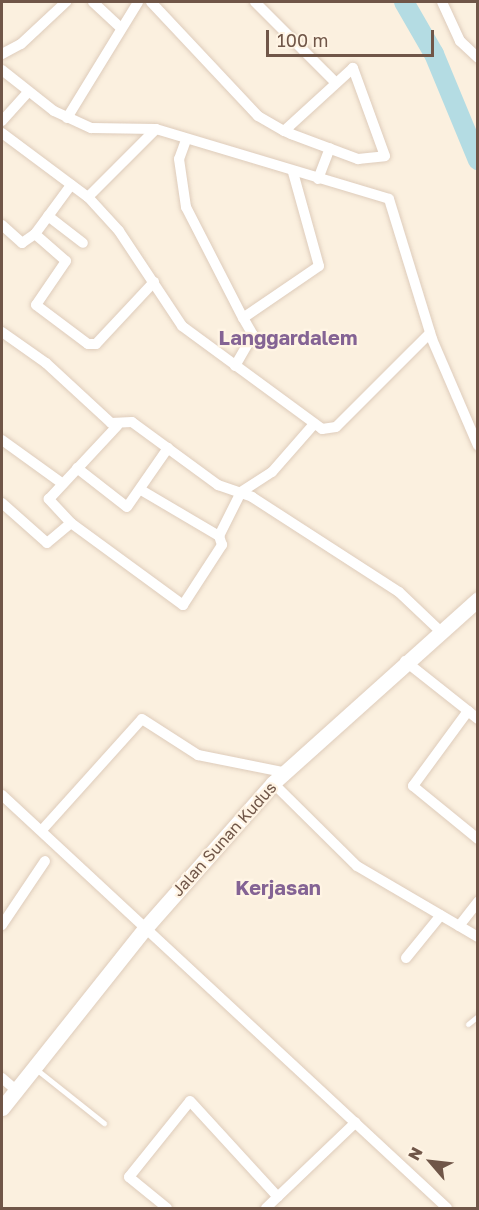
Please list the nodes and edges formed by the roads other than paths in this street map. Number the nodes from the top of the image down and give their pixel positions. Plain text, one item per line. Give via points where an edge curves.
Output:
1 (66, 2) edge
2 (93, 2) edge
3 (138, 2) edge
4 (151, 2) edge
5 (255, 2) edge
6 (442, 2) edge
7 (119, 26) junction
8 (2, 54) edge
9 (477, 58) edge
10 (2, 70) edge
11 (335, 82) junction
12 (27, 93) junction
13 (67, 118) junction
14 (2, 121) edge
15 (156, 129) junction
16 (284, 131) junction
17 (2, 133) edge
18 (186, 140) junction
19 (330, 149) junction
20 (293, 172) junction
21 (319, 178) junction
22 (70, 185) junction
23 (88, 197) junction
24 (48, 216) junction
25 (2, 225) edge
26 (36, 234) junction
27 (83, 243) dead end
28 (154, 282) junction
29 (243, 318) junction
30 (2, 332) edge
31 (430, 333) junction
32 (235, 366) junction
33 (314, 424) junction
34 (117, 426) junction
35 (2, 440) edge
36 (477, 447) edge
37 (168, 448) junction
38 (77, 468) junction
39 (63, 484) junction
40 (141, 490) junction
41 (241, 492) junction
42 (2, 503) edge
43 (71, 523) junction
44 (219, 536) junction
45 (477, 599) edge
46 (440, 630) junction
47 (405, 661) junction
48 (468, 711) junction
49 (477, 719) edge
50 (278, 778) junction
51 (2, 795) edge
52 (42, 830) junction
53 (477, 839) edge
54 (45, 861) dead end
55 (477, 902) edge
56 (441, 915) junction
57 (2, 925) edge
58 (147, 926) junction
59 (459, 926) junction
60 (477, 937) edge
61 (406, 958) dead end
62 (477, 1016) edge
63 (468, 1024) dead end
64 (35, 1068) junction
65 (2, 1078) edge
66 (16, 1090) junction
67 (2, 1108) edge
68 (356, 1122) junction
69 (104, 1124) dead end
70 (272, 1205) edge
71 (167, 1209) edge
72 (447, 1209) edge

1 - 8 street via 21,44
2 - 7 street
3 - 7 street
4 - 16 street via 244,104
5 - 11 street
6 - 9 street via 460,41
7 - 13 street
10 - 12 street
11 - 16 street
11 - 19 street via 353,68 385,156 358,159
12 - 13 street
12 - 14 street
13 - 15 street via 91,128
15 - 18 street
15 - 23 street
16 - 19 street
17 - 22 street
18 - 20 street
18 - 29 street via 179,175 186,207
19 - 21 street
20 - 21 street
20 - 29 street via 319,266
21 - 31 street via 389,199
22 - 23 street
22 - 24 street
23 - 28 street
24 - 26 street
24 - 27 street
25 - 26 street via 19,244
26 - 28 street via 66,261 36,305 88,344 96,344
28 - 32 street via 182,326
29 - 32 street via 253,335
30 - 34 street
31 - 33 street via 336,427 328,430
31 - 36 street
32 - 33 street
33 - 41 street via 272,472
34 - 37 street via 132,422
34 - 38 street
35 - 39 street
37 - 40 street
37 - 41 street via 218,485
38 - 39 street
38 - 40 street via 124,506
39 - 43 street via 48,502
40 - 44 street
41 - 44 street
41 - 46 street via 399,592
42 - 43 street via 50,543
43 - 44 street via 183,605 222,544
45 - 46 main road, Jalan Sunan Kudus
46 - 47 main road, Jalan Sunan Kudus
47 - 48 street
47 - 50 main road, Jalan Sunan Kudus
48 - 49 street
48 - 53 street via 413,786
50 - 52 street via 198,754 142,719
50 - 56 street via 357,866
50 - 58 main road, Jalan Sunan Kudus
51 - 52 street
52 - 58 street
54 - 57 street
55 - 59 street
56 - 59 street
56 - 61 street
58 - 64 main road, Jalan Sunan Kudus
58 - 68 street
59 - 60 street
62 - 63 lane
64 - 66 main road, Jalan Sunan Kudus
64 - 69 lane
65 - 66 street
66 - 67 main road, Jalan Sunan Kudus
68 - 70 street
68 - 72 street
70 - 71 street via 190,1101 129,1177

